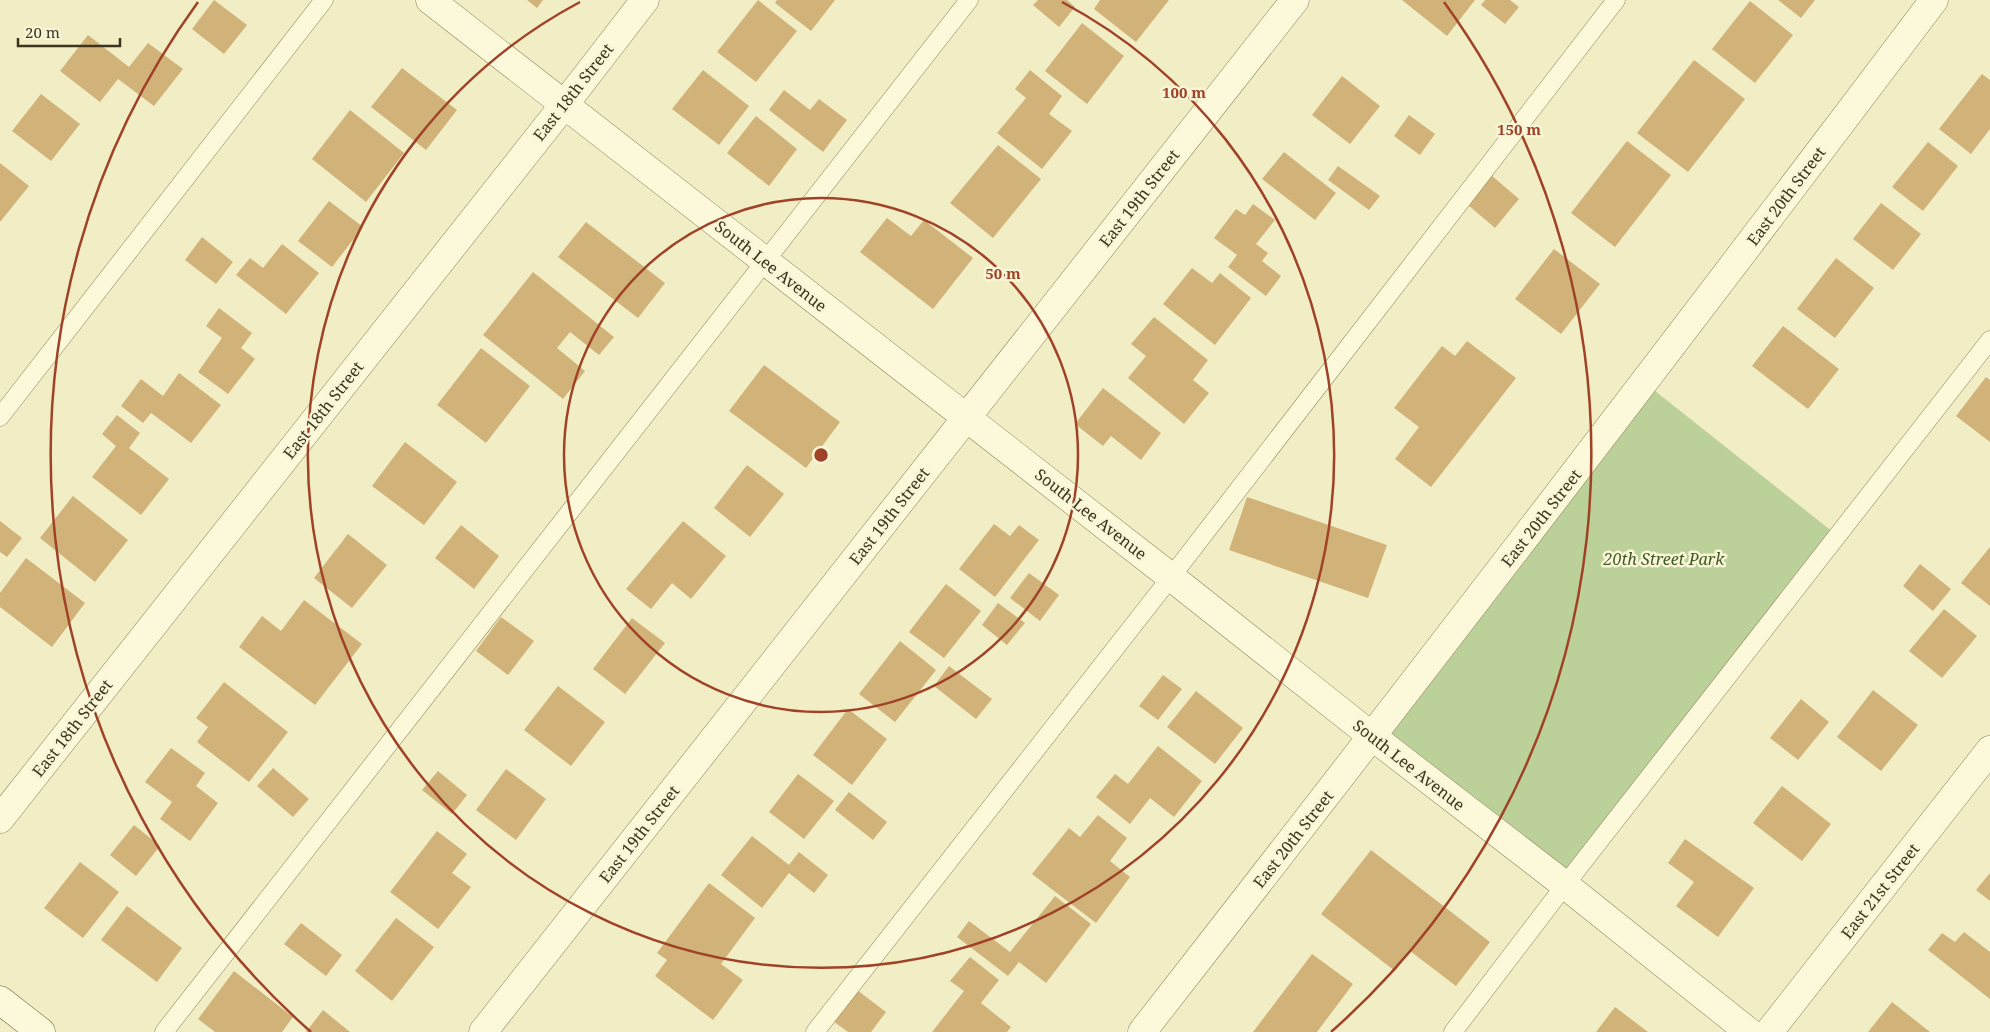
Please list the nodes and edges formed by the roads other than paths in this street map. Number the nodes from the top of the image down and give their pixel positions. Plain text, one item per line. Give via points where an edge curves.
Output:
1 (324, 0) edge
2 (430, 0) edge
3 (645, 0) edge
4 (969, 0) edge
5 (1295, 0) edge
6 (1616, 0) edge
7 (1934, 0) edge
8 (564, 105) junction
9 (766, 262) junction
10 (1990, 340) edge
11 (0, 417) edge
12 (967, 417) junction
13 (1172, 577) junction
14 (1373, 737) junction
15 (1990, 750) edge
16 (0, 819) edge
17 (1565, 885) junction
18 (0, 1000) edge
19 (41, 1032) edge
20 (164, 1032) edge
21 (483, 1032) edge
22 (815, 1032) edge
23 (1142, 1032) edge
24 (1453, 1032) edge
25 (1749, 1032) edge
26 (1769, 1032) edge

1 - 11 lane
2 - 8 street, South Lee Avenue
3 - 8 street, East 18th Street
4 - 9 lane
5 - 12 street, East 19th Street
6 - 13 lane
7 - 14 street, East 20th Street
8 - 9 street, South Lee Avenue
8 - 16 street, East 18th Street
9 - 12 street, South Lee Avenue
9 - 20 lane
10 - 17 lane
12 - 13 street, South Lee Avenue
12 - 21 street, East 19th Street
13 - 14 street, South Lee Avenue
13 - 22 lane
14 - 17 street, South Lee Avenue
14 - 23 street, East 20th Street
15 - 26 street, East 21st Street
17 - 24 lane
17 - 25 street, South Lee Avenue
18 - 19 street

